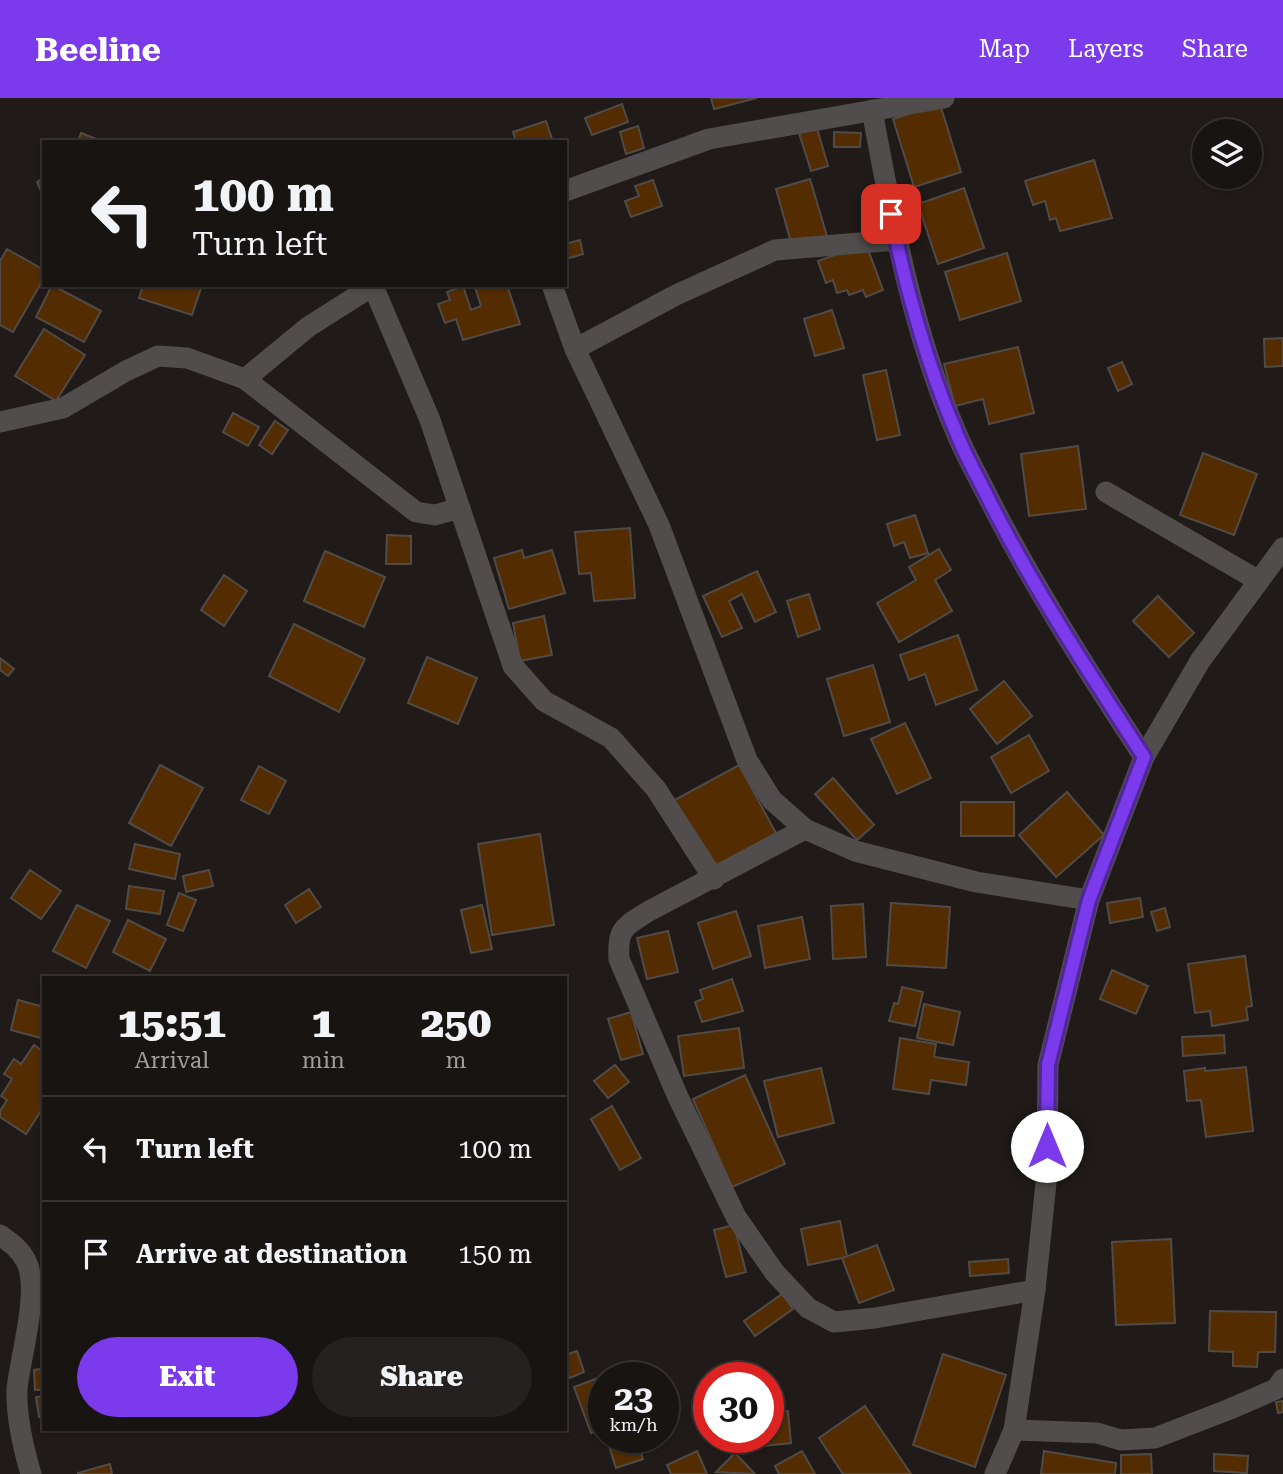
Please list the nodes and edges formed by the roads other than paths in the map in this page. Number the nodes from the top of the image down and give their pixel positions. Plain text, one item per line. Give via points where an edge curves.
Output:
1 (944, 98) edge
2 (872, 110) junction
3 (567, 190) edge
4 (896, 240) junction
5 (372, 287) edge
6 (374, 287) edge
7 (553, 287) edge
8 (575, 349) junction
9 (245, 379) junction
10 (0, 422) edge
11 (1106, 492) dead end
12 (460, 508) junction
13 (1283, 548) edge
14 (1259, 581) junction
15 (1144, 757) junction
16 (804, 828) junction
17 (714, 878) junction
18 (1089, 900) junction
19 (0, 1235) edge
20 (1035, 1290) junction
21 (1283, 1379) edge
22 (1014, 1430) junction
23 (31, 1474) edge
24 (995, 1474) edge

1 - 2 street
2 - 3 street via 709,139
2 - 4 street
4 - 8 street via 775,250 676,295
4 - 15 street via 956,433 1016,554
5 - 9 street via 308,327
6 - 12 street via 430,420
7 - 8 street
8 - 16 street via 659,526 747,760 772,800
9 - 10 street via 187,358 158,356 63,408
9 - 12 street via 416,512 435,515
11 - 14 street
12 - 17 street via 513,666 544,701 611,738 656,789
13 - 14 street
14 - 15 street via 1200,661
15 - 18 street
16 - 17 street
16 - 18 street via 855,851 976,882
17 - 20 street via 626,926 618,940 619,959 736,1217 775,1273 808,1308 834,1322
18 - 20 street via 1048,1065 1047,1173
19 - 23 street via 17,1247 28,1264 31,1283 17,1391 22,1443
20 - 22 street
21 - 22 street via 1276,1389 1155,1438 1121,1440 1097,1433
22 - 24 street

